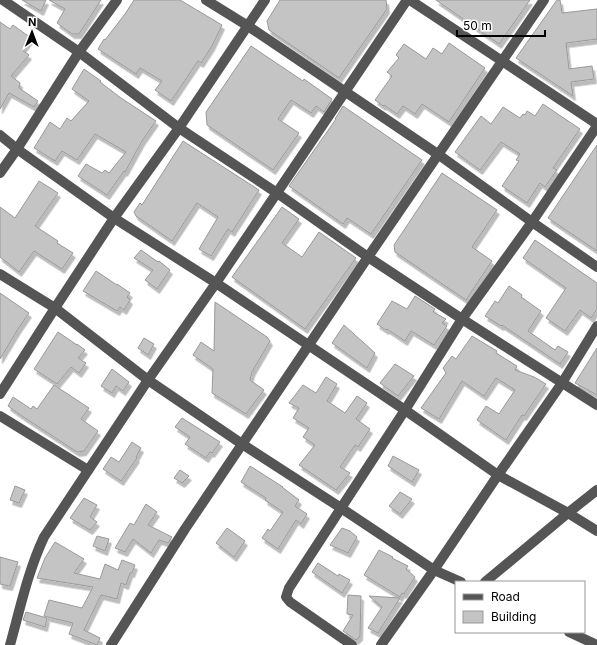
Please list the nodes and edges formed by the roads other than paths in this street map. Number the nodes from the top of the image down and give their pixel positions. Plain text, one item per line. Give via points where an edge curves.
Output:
1 (3, 0) edge
2 (117, 0) edge
3 (206, 0) edge
4 (265, 0) edge
5 (407, 0) edge
6 (410, 0) edge
7 (544, 0) edge
8 (248, 26) junction
9 (79, 52) junction
10 (502, 61) junction
11 (345, 92) junction
12 (597, 125) edge
13 (180, 128) junction
14 (0, 135) edge
15 (17, 149) junction
16 (439, 155) junction
17 (0, 173) edge
18 (277, 194) junction
19 (114, 218) junction
20 (532, 222) junction
21 (368, 257) junction
22 (597, 267) edge
23 (0, 274) edge
24 (216, 283) junction
25 (54, 308) junction
26 (462, 319) junction
27 (597, 326) edge
28 (309, 346) junction
29 (148, 380) junction
30 (562, 383) junction
31 (0, 394) edge
32 (597, 405) edge
33 (405, 410) junction
34 (0, 416) edge
35 (242, 444) junction
36 (88, 470) junction
37 (498, 475) junction
38 (597, 490) edge
39 (341, 508) junction
40 (568, 512) junction
41 (597, 531) edge
42 (434, 570) junction
43 (459, 581) edge
44 (486, 581) edge
45 (572, 633) edge
46 (596, 642) edge
47 (10, 645) edge
48 (111, 645) edge
49 (352, 645) edge
50 (381, 645) edge

1 - 9 street
2 - 9 street
3 - 8 street
4 - 8 street
5 - 11 street
6 - 10 street
7 - 10 street
8 - 11 street
8 - 13 street
9 - 13 street
9 - 15 street
10 - 12 street
10 - 16 street
11 - 16 street
11 - 18 street
12 - 20 street
13 - 18 street
13 - 19 street
14 - 15 street
15 - 17 street
15 - 19 street
16 - 20 street
16 - 21 street
18 - 21 street
18 - 24 street
19 - 24 street
19 - 25 street
20 - 22 street
20 - 26 street
21 - 26 street
21 - 28 street
23 - 25 street
24 - 28 street
24 - 29 street
25 - 29 street
25 - 31 street
26 - 30 street
26 - 33 street
27 - 30 street
28 - 33 street
28 - 35 street
29 - 35 street
29 - 36 street
30 - 32 street
30 - 37 street
33 - 37 street
33 - 39 street
34 - 36 street
35 - 39 street
35 - 48 street
36 - 47 street via 44,537
37 - 40 street
37 - 42 street
38 - 40 street
39 - 42 street
39 - 49 street via 289,588 286,597
40 - 41 street
40 - 44 street
42 - 43 street
42 - 50 street
45 - 46 street

